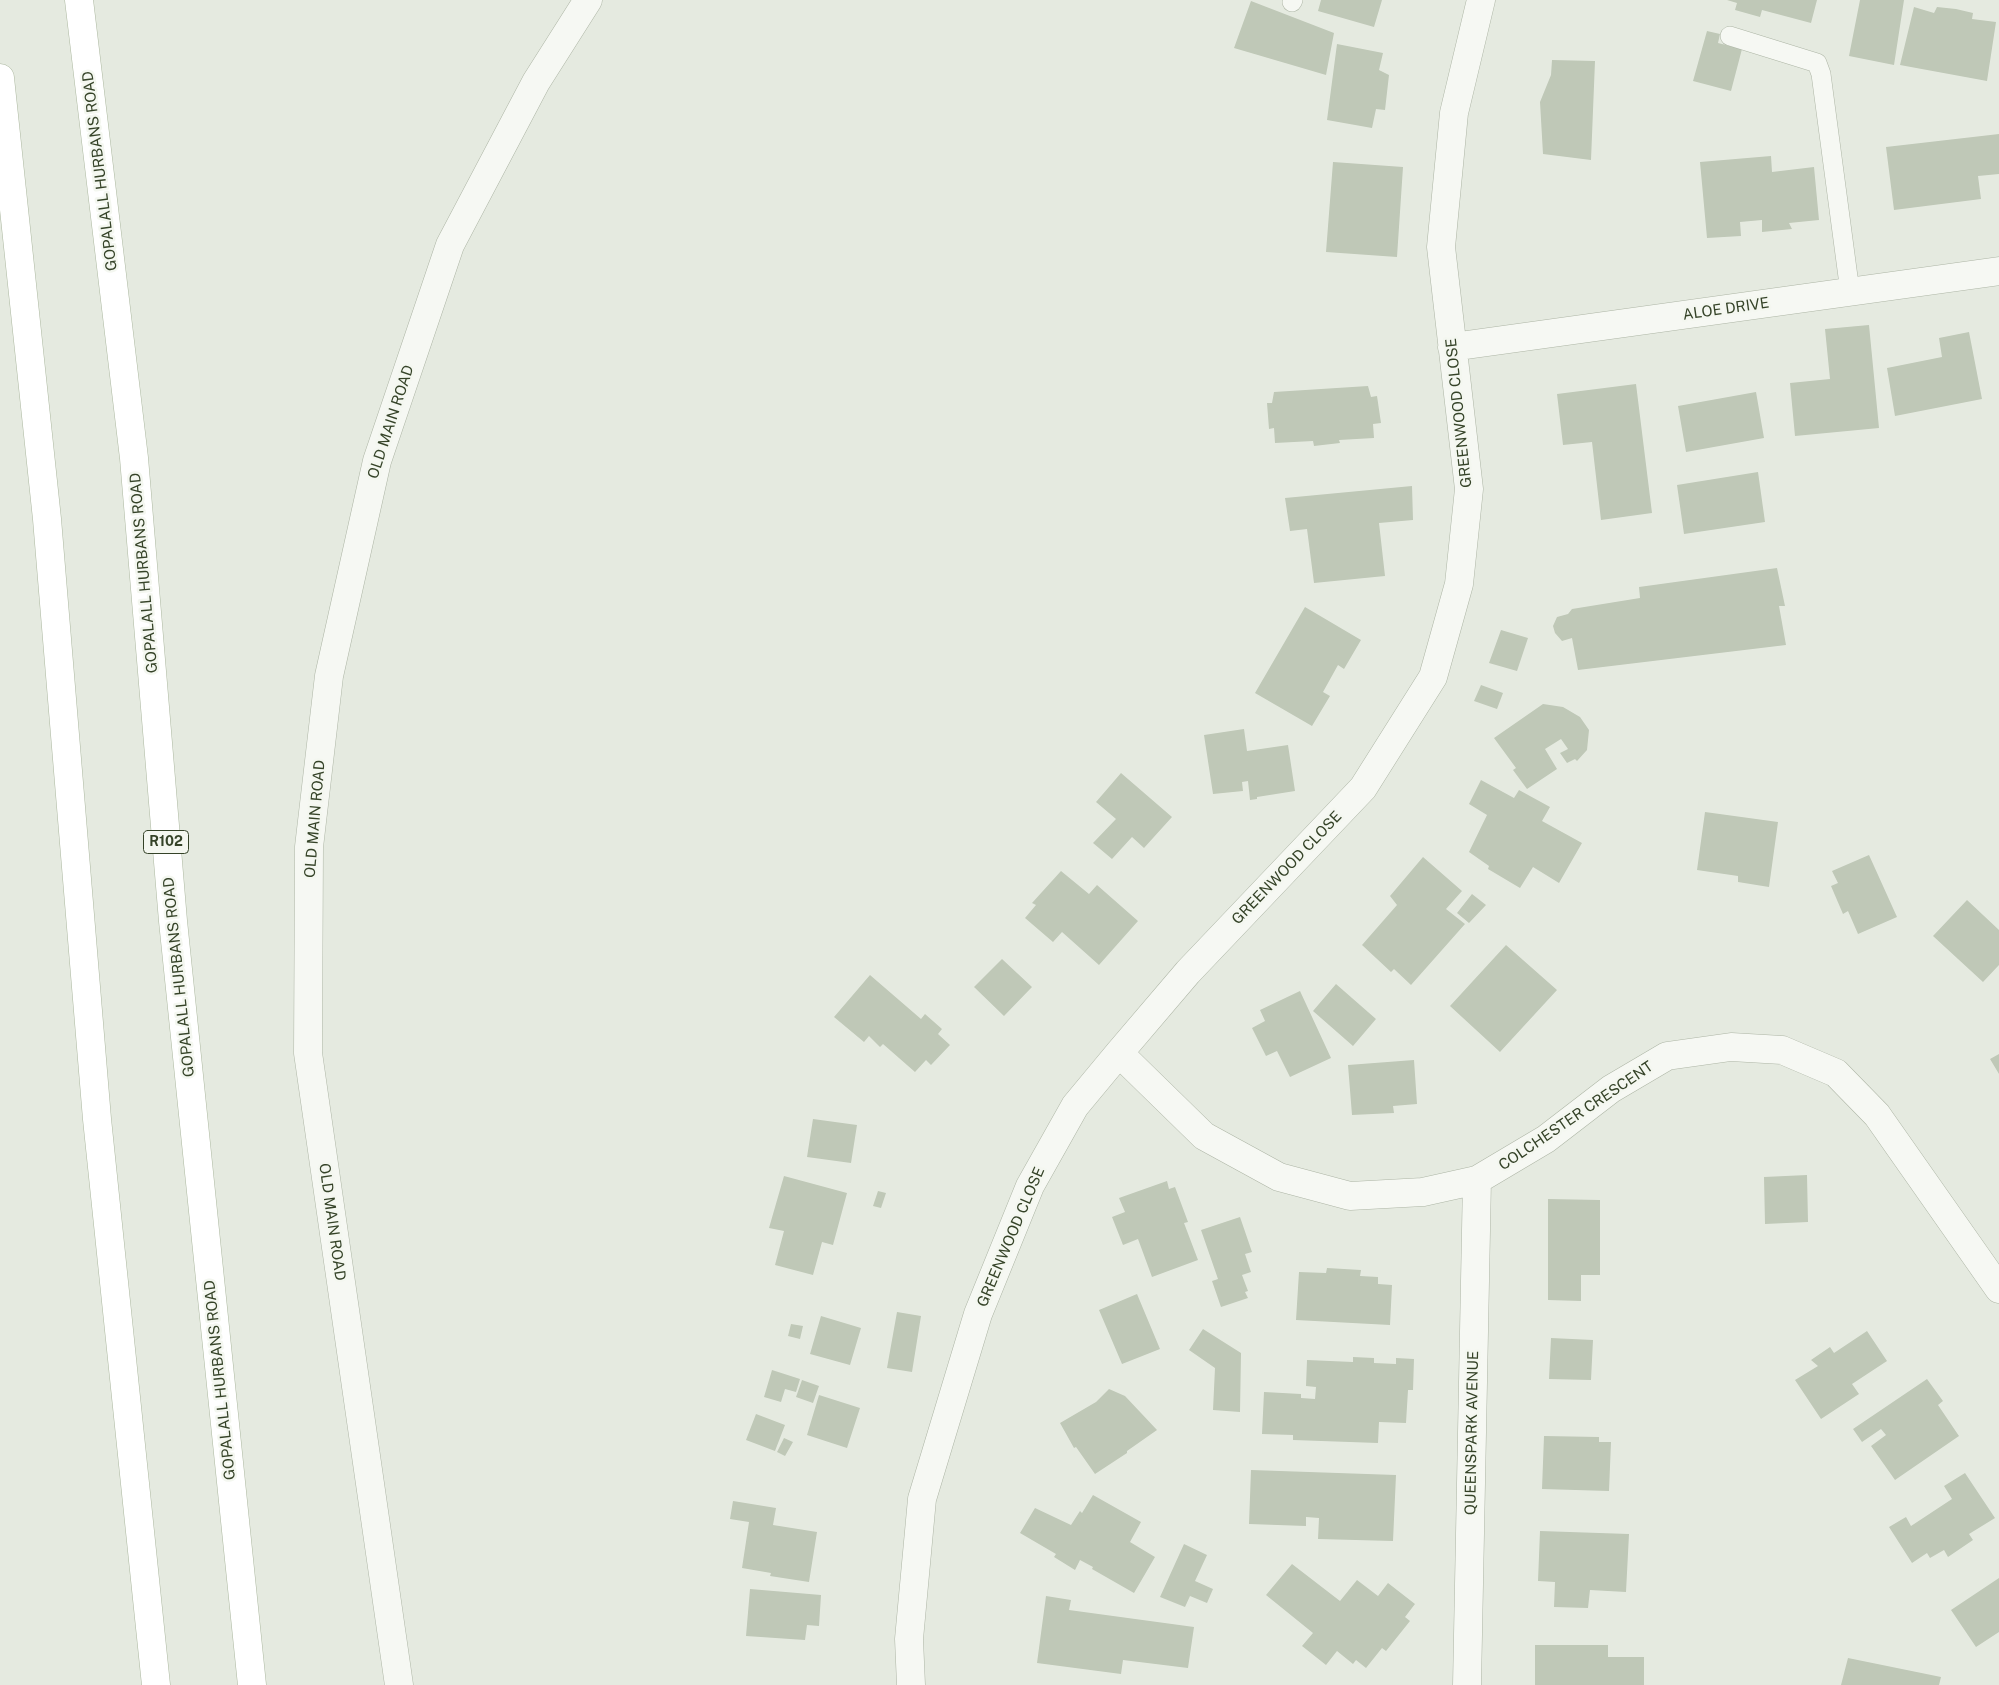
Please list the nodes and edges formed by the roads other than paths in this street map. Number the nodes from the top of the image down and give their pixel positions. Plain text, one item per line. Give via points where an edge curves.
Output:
1 (79, 0) edge
2 (588, 0) edge
3 (1481, 0) edge
4 (1730, 36) dead end
5 (0, 78) edge
6 (1999, 271) edge
7 (1850, 292) junction
8 (1452, 347) junction
9 (1119, 1053) junction
10 (1477, 1180) junction
11 (1999, 1289) edge
12 (156, 1685) edge
13 (252, 1685) edge
14 (399, 1685) edge
15 (912, 1685) edge
16 (1467, 1685) edge

1 - 13 main road, GOPALALL HURBANS ROAD / R102 via 134,458 173,921
2 - 14 street, OLD MAIN ROAD via 536,82 450,245 377,461 329,676 309,847 308,1053
3 - 8 street, GREENWOOD CLOSE via 1454,114 1441,247
4 - 7 lane via 1817,63 1819,67
5 - 12 main road via 47,519 97,1119
6 - 7 street, ALOE DRIVE
7 - 8 street, ALOE DRIVE
8 - 9 street, GREENWOOD CLOSE via 1469,489 1459,584 1433,676 1363,788 1188,972
9 - 10 street, COLCHESTER CRESCENT via 1204,1136 1279,1177 1350,1196 1423,1192
9 - 15 street, GREENWOOD CLOSE via 1075,1106 1030,1186 978,1314 922,1500 909,1639
10 - 11 street, COLCHESTER CRESCENT via 1546,1139 1611,1089 1667,1056 1731,1047 1782,1050 1836,1073 1877,1115
10 - 16 street, QUEENSPARK AVENUE

